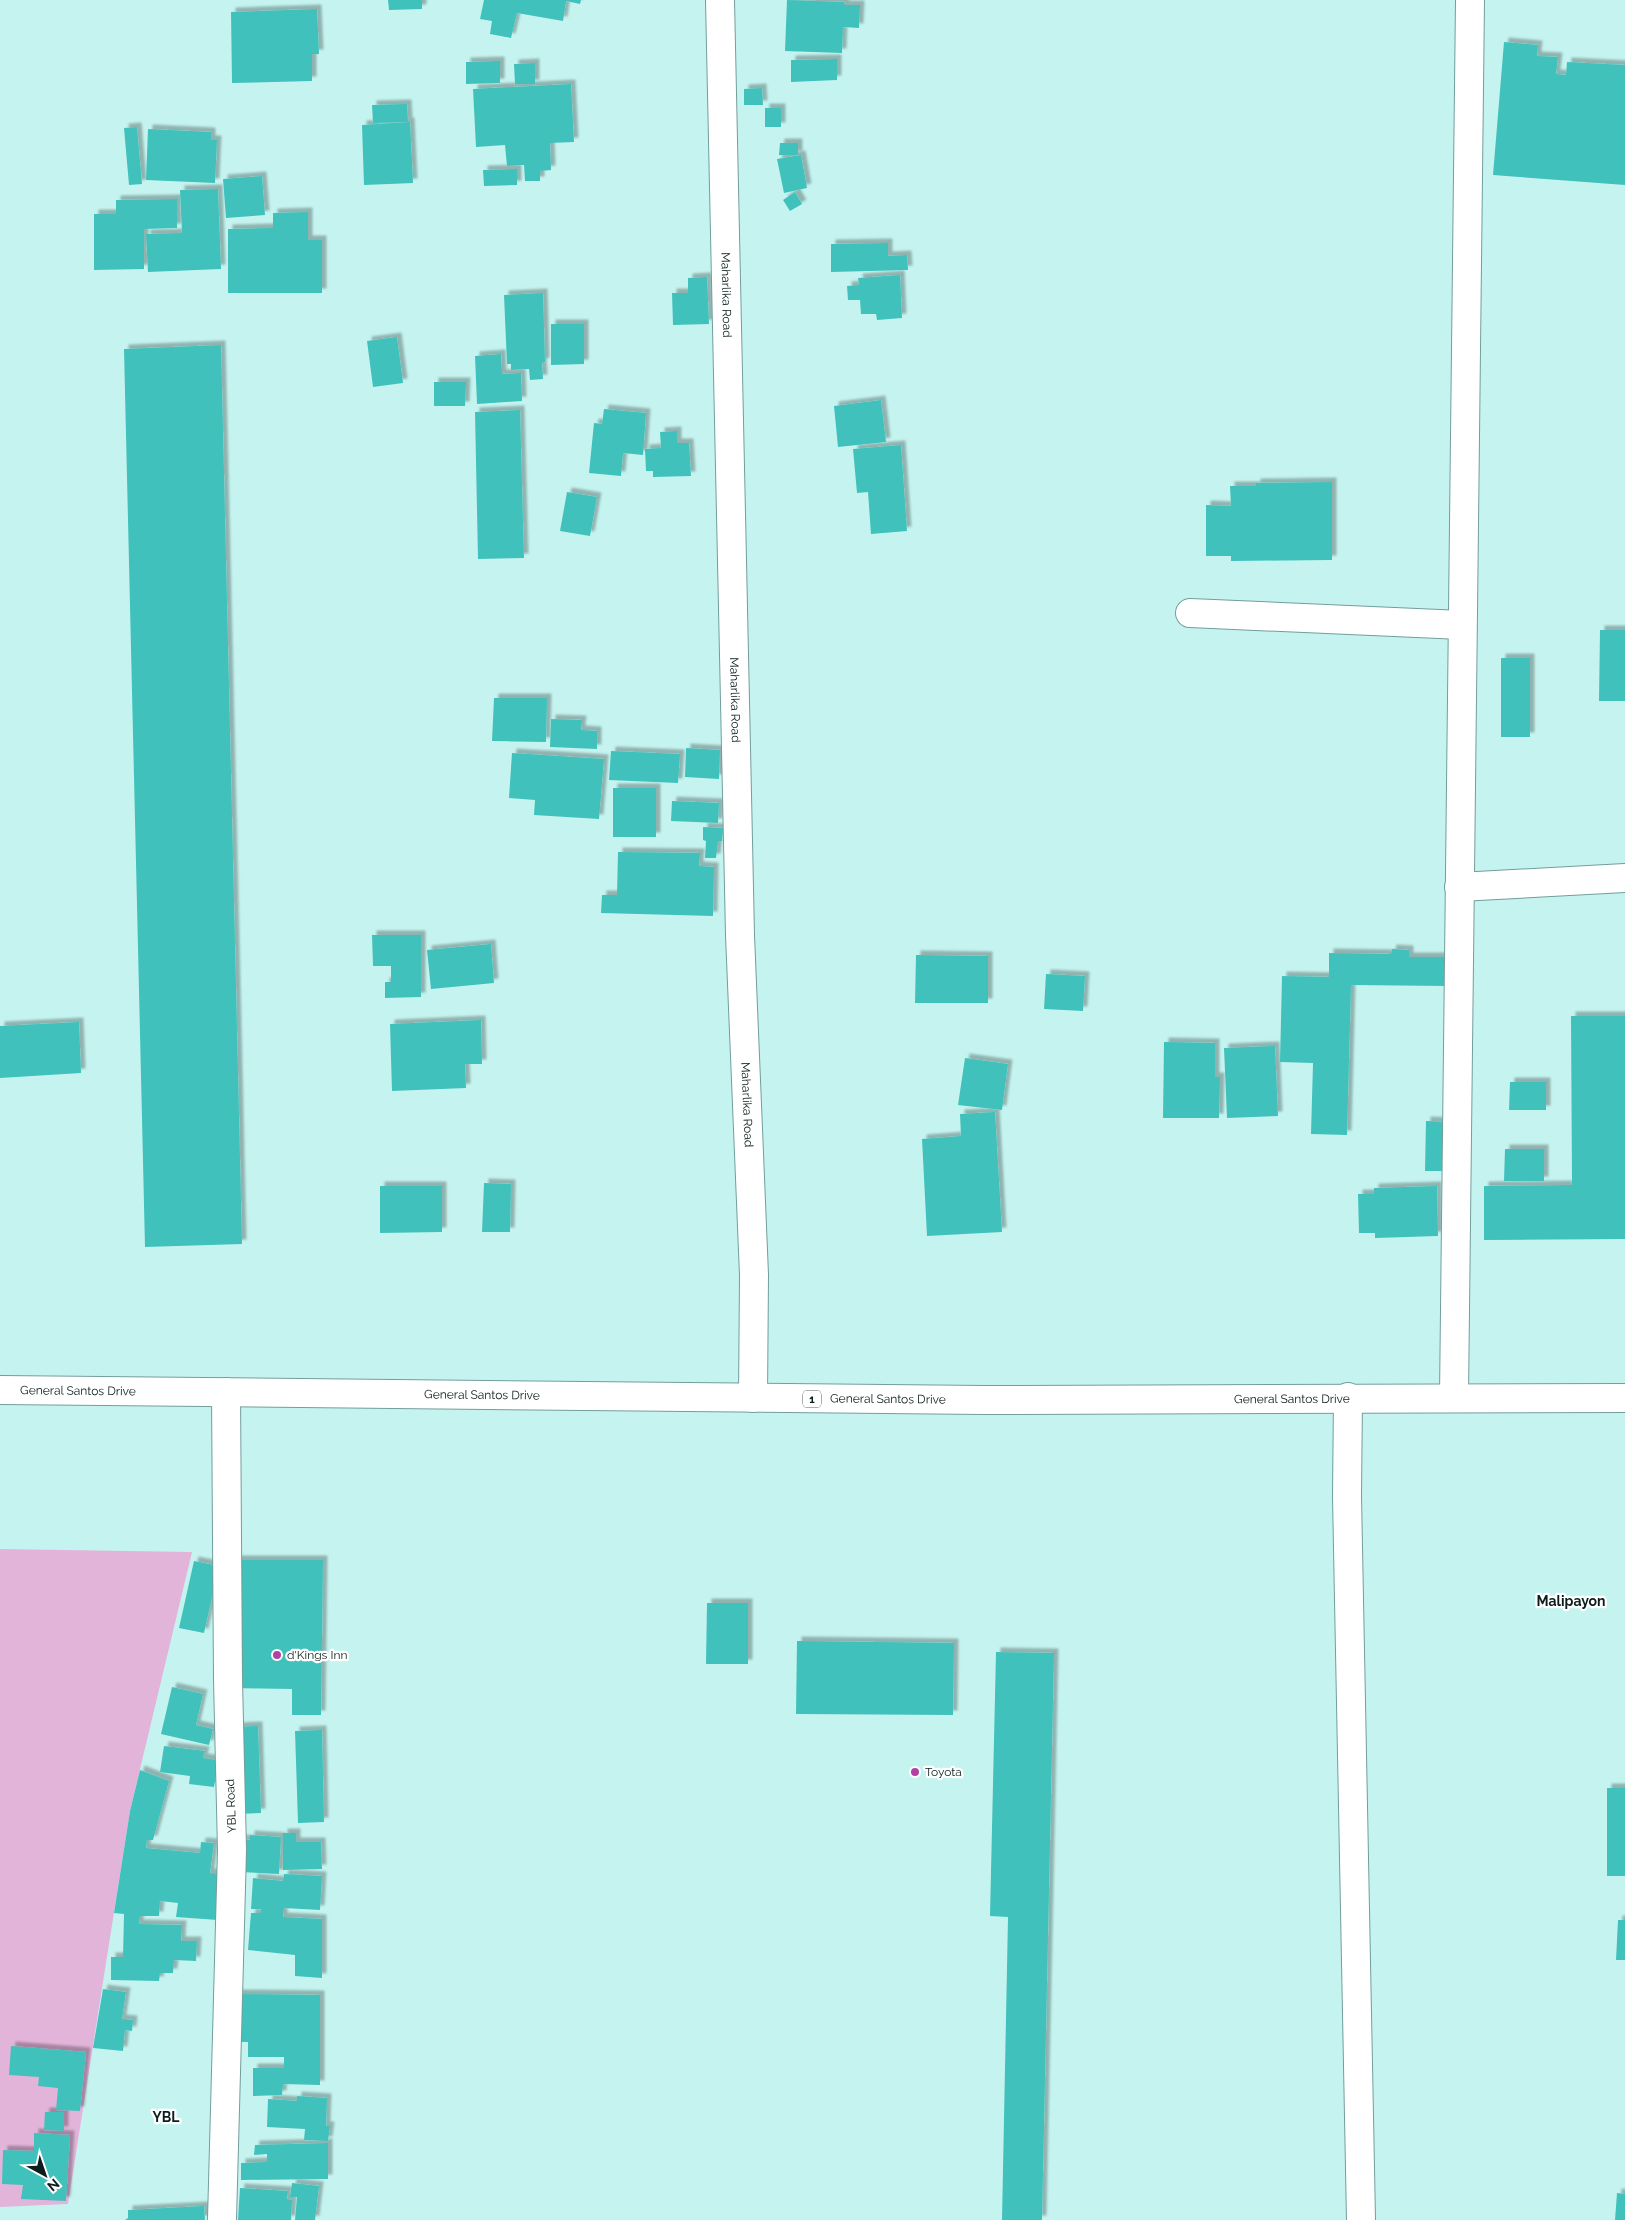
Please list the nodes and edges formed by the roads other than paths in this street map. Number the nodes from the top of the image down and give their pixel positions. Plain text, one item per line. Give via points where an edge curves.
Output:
1 (720, 0) edge
2 (1470, 0) edge
3 (1190, 613) dead end
4 (1462, 625) junction
5 (1625, 878) edge
6 (1459, 887) junction
7 (0, 1390) edge
8 (226, 1392) junction
9 (1348, 1397) junction
10 (1454, 1397) junction
11 (753, 1398) junction
12 (1625, 1398) edge
13 (222, 2220) edge
14 (1361, 2220) edge

1 - 11 main road, Maharlika Road via 740,935 754,1275
2 - 4 main road
3 - 4 main road
4 - 6 main road
5 - 6 main road
6 - 10 main road
7 - 8 main road, General Santos Drive / 1
8 - 11 main road, General Santos Drive / 1
8 - 13 main road, YBL Road via 232,1850
9 - 10 main road, General Santos Drive / 1
9 - 11 main road, General Santos Drive / 1
9 - 14 main road via 1347,1496
10 - 12 main road, General Santos Drive / 1

